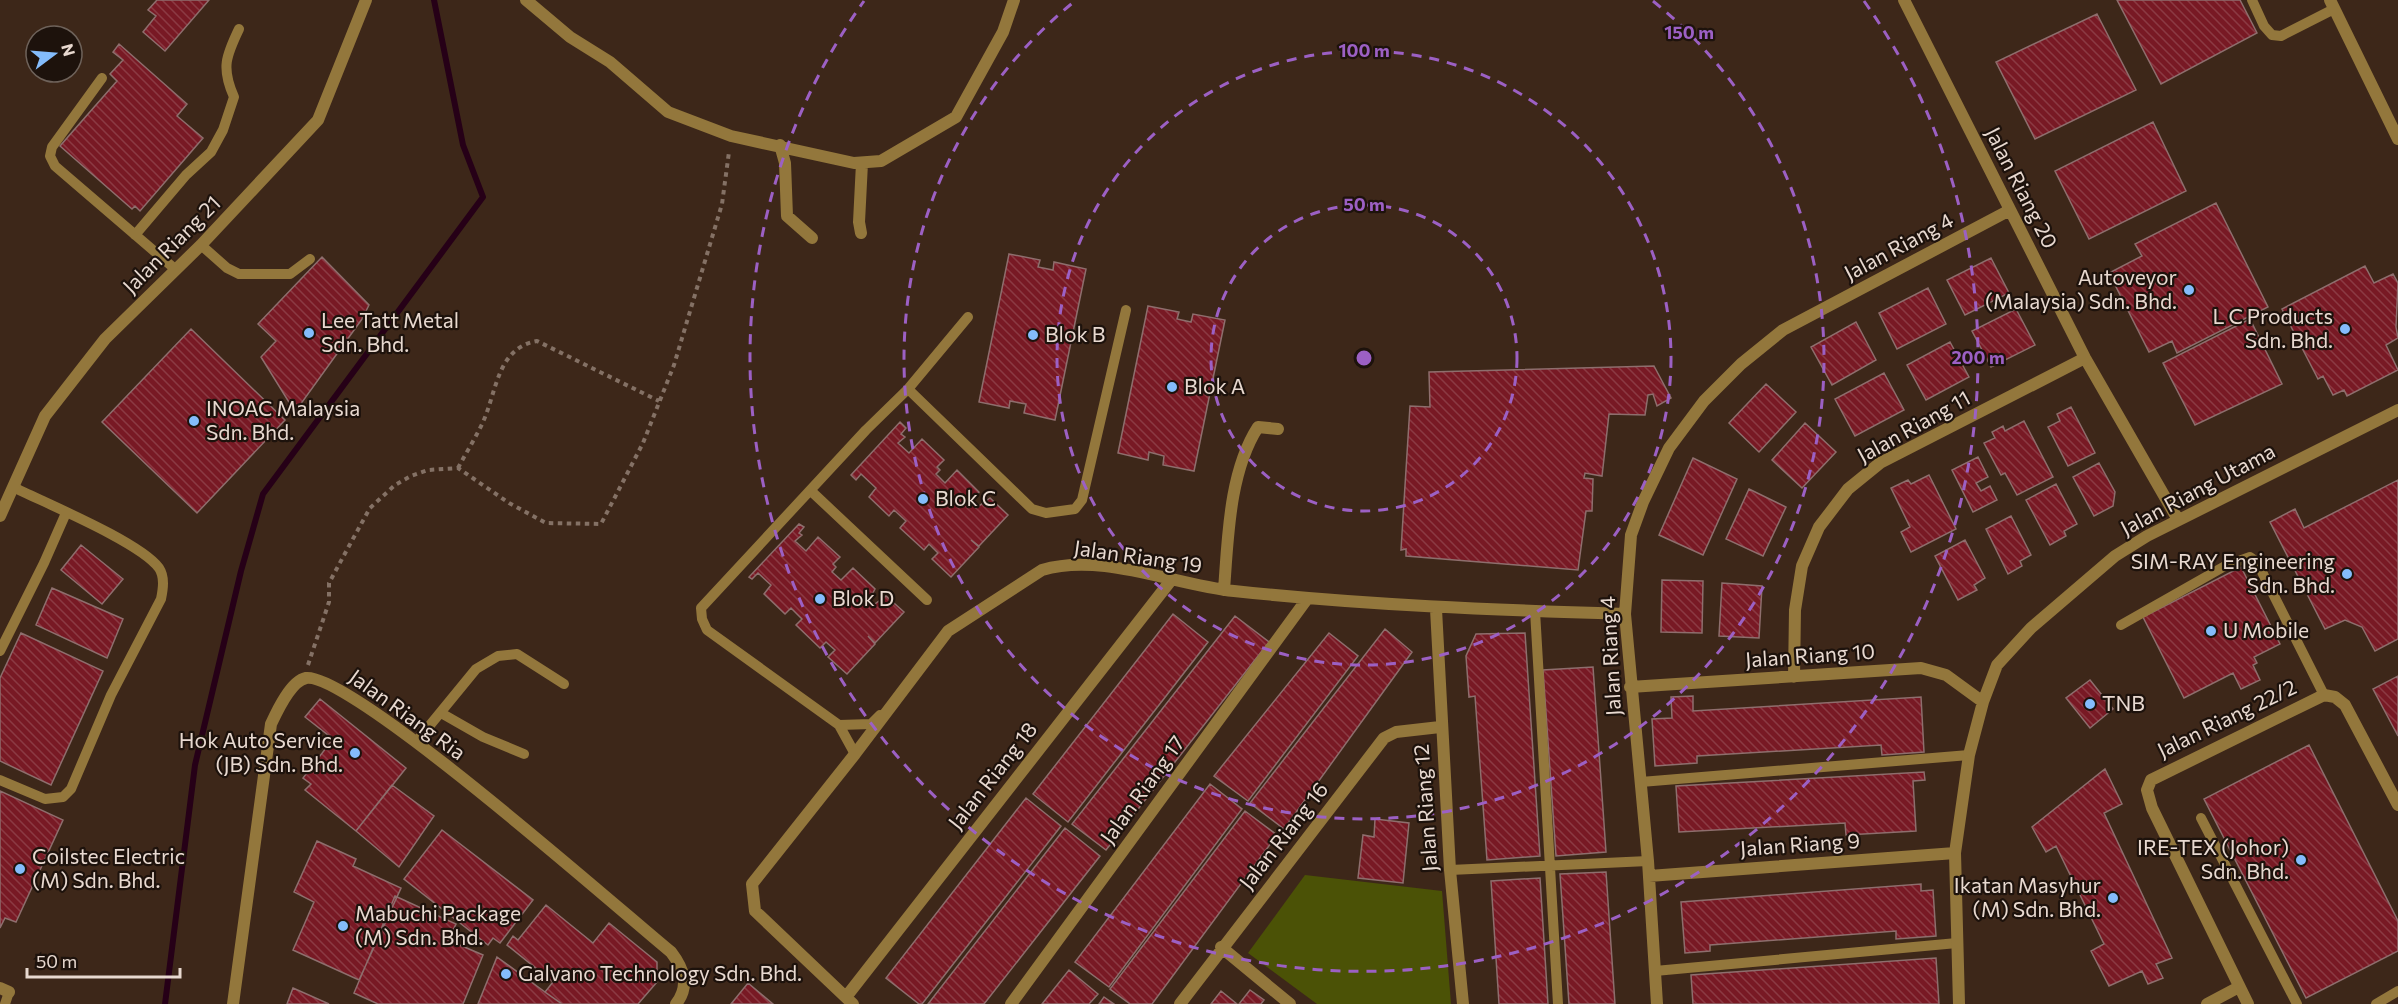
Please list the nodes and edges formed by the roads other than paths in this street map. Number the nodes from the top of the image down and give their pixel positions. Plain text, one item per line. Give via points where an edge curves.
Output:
1 (366, 0) edge
2 (526, 0) edge
3 (1014, 0) edge
4 (1904, 0) edge
5 (2252, 0) edge
6 (2332, 4) edge
7 (238, 29) dead end
8 (102, 78) dead end
9 (2393, 118) edge
10 (2398, 139) edge
11 (780, 145) junction
12 (862, 163) junction
13 (2010, 210) junction
14 (861, 233) dead end
15 (135, 235) junction
16 (812, 238) dead end
17 (201, 246) junction
18 (310, 259) dead end
19 (175, 269) junction
20 (1126, 310) dead end
21 (968, 317) dead end
22 (2085, 358) junction
23 (908, 389) junction
24 (2398, 410) edge
25 (1278, 429) dead end
26 (13, 487) junction
27 (811, 491) junction
28 (66, 513) junction
29 (0, 516) edge
30 (2177, 518) junction
31 (1172, 579) junction
32 (1224, 590) junction
33 (1306, 599) junction
34 (927, 600) dead end
35 (1436, 609) junction
36 (1535, 611) junction
37 (1625, 614) junction
38 (2121, 625) dead end
39 (0, 651) edge
40 (1794, 677) junction
41 (564, 684) dead end
42 (1630, 687) junction
43 (2324, 695) junction
44 (1983, 702) junction
45 (891, 704) junction
46 (441, 713) junction
47 (839, 725) junction
48 (1440, 727) junction
49 (417, 741) junction
50 (524, 754) dead end
51 (855, 754) junction
52 (1969, 755) junction
53 (0, 780) edge
54 (1641, 782) junction
55 (2398, 805) edge
56 (2201, 818) dead end
57 (1955, 853) junction
58 (1648, 861) junction
59 (1548, 865) junction
60 (1450, 870) junction
61 (1649, 876) junction
62 (1957, 943) junction
63 (1221, 947) junction
64 (1655, 971) junction
65 (2239, 987) junction
66 (2398, 992) edge
67 (850, 1000) edge
68 (233, 1004) edge
69 (676, 1004) edge
70 (1011, 1004) edge
71 (1180, 1004) edge
72 (1290, 1004) edge
73 (1463, 1004) edge
74 (1558, 1004) edge
75 (1657, 1004) edge
76 (1959, 1004) edge
77 (2207, 1004) edge
78 (2248, 1004) edge
79 (2297, 1004) edge
80 (2376, 1004) edge

1 - 17 street, Jalan Riang 21 via 318,120
2 - 11 street via 570,37 610,62 668,112 731,136
3 - 12 street via 1003,32 956,117 881,161
4 - 13 street, Jalan Riang 20
5 - 6 lane via 2264,26 2281,36
6 - 9 street
7 - 15 lane via 225,57 228,84 234,96 223,130 211,152
8 - 15 lane via 51,147 50,156 55,166
9 - 10 street
11 - 12 street
11 - 16 street via 785,163 787,216
12 - 14 street
13 - 22 street, Jalan Riang 20
13 - 37 street, Jalan Riang 4 via 1783,330 1704,401 1669,448 1631,535
15 - 19 lane
17 - 18 lane via 239,274 290,274
17 - 19 street, Jalan Riang 21
19 - 26 street, Jalan Riang 21 via 105,339 45,416
20 - 23 lane via 1082,500 1075,509 1046,513 1032,509
21 - 23 lane
22 - 30 street, Jalan Riang 20
22 - 40 street, Jalan Riang 11 via 1880,463 1848,489 1819,527 1802,566 1795,610
23 - 27 lane
24 - 30 street, Jalan Riang Utama
25 - 32 street via 1258,427 1248,442 1235,491
26 - 28 lane
26 - 29 street, Jalan Riang 21
27 - 34 lane
27 - 47 lane via 701,608 702,619 717,638
28 - 39 lane
28 - 53 lane via 148,557 160,569 164,583 161,599 111,695 71,789 63,797 45,799
30 - 44 street, Jalan Riang Utama via 2115,556 2031,627 1997,665
31 - 32 street, Jalan Riang 19
31 - 45 street, Jalan Riang 19 via 1082,564 1042,570 948,631
31 - 67 street, Jalan Riang 18
32 - 33 street, Jalan Riang 19
33 - 35 street, Jalan Riang 19
33 - 70 street, Jalan Riang 17
35 - 36 street, Jalan Riang 19
35 - 48 street, Jalan Riang 12
36 - 37 street, Jalan Riang 19
36 - 59 lane
37 - 42 street, Jalan Riang 4
38 - 43 lane via 2250,556 2257,562
40 - 42 street, Jalan Riang 10
40 - 44 street, Jalan Riang 10 via 1935,669
41 - 46 lane via 517,654 498,656 476,669
42 - 54 street, Jalan Riang 4
43 - 55 street, Jalan Riang 22/2 via 2345,705
43 - 65 street, Jalan Riang 22/2 via 2158,775 2148,785 2152,808
44 - 52 street, Jalan Riang Utama
45 - 47 lane via 871,723
45 - 51 street, Jalan Riang 19
46 - 49 lane
46 - 50 lane
47 - 51 lane
48 - 60 street, Jalan Riang 12
48 - 63 street, Jalan Riang 16 via 1396,732 1384,738
49 - 68 street, Jalan Riang Ria via 333,685 309,678 284,698 271,724
49 - 69 street, Jalan Riang Ria via 671,952 685,976 684,994
51 - 67 street, Jalan Riang 19 via 752,884 755,911
52 - 54 lane
52 - 57 street, Jalan Riang Utama
54 - 58 street, Jalan Riang 4
56 - 79 lane
57 - 61 street, Jalan Riang 9
57 - 62 street, Jalan Riang Utama
58 - 59 lane
58 - 61 street, Jalan Riang 4
59 - 60 lane
59 - 74 lane
60 - 73 street, Jalan Riang 12
61 - 64 street, Jalan Riang 4
62 - 64 lane
62 - 76 street, Jalan Riang Utama
63 - 71 street, Jalan Riang 16
63 - 72 street
64 - 75 street, Jalan Riang 4
65 - 77 street
65 - 78 street, Jalan Riang 22/2
66 - 80 lane

